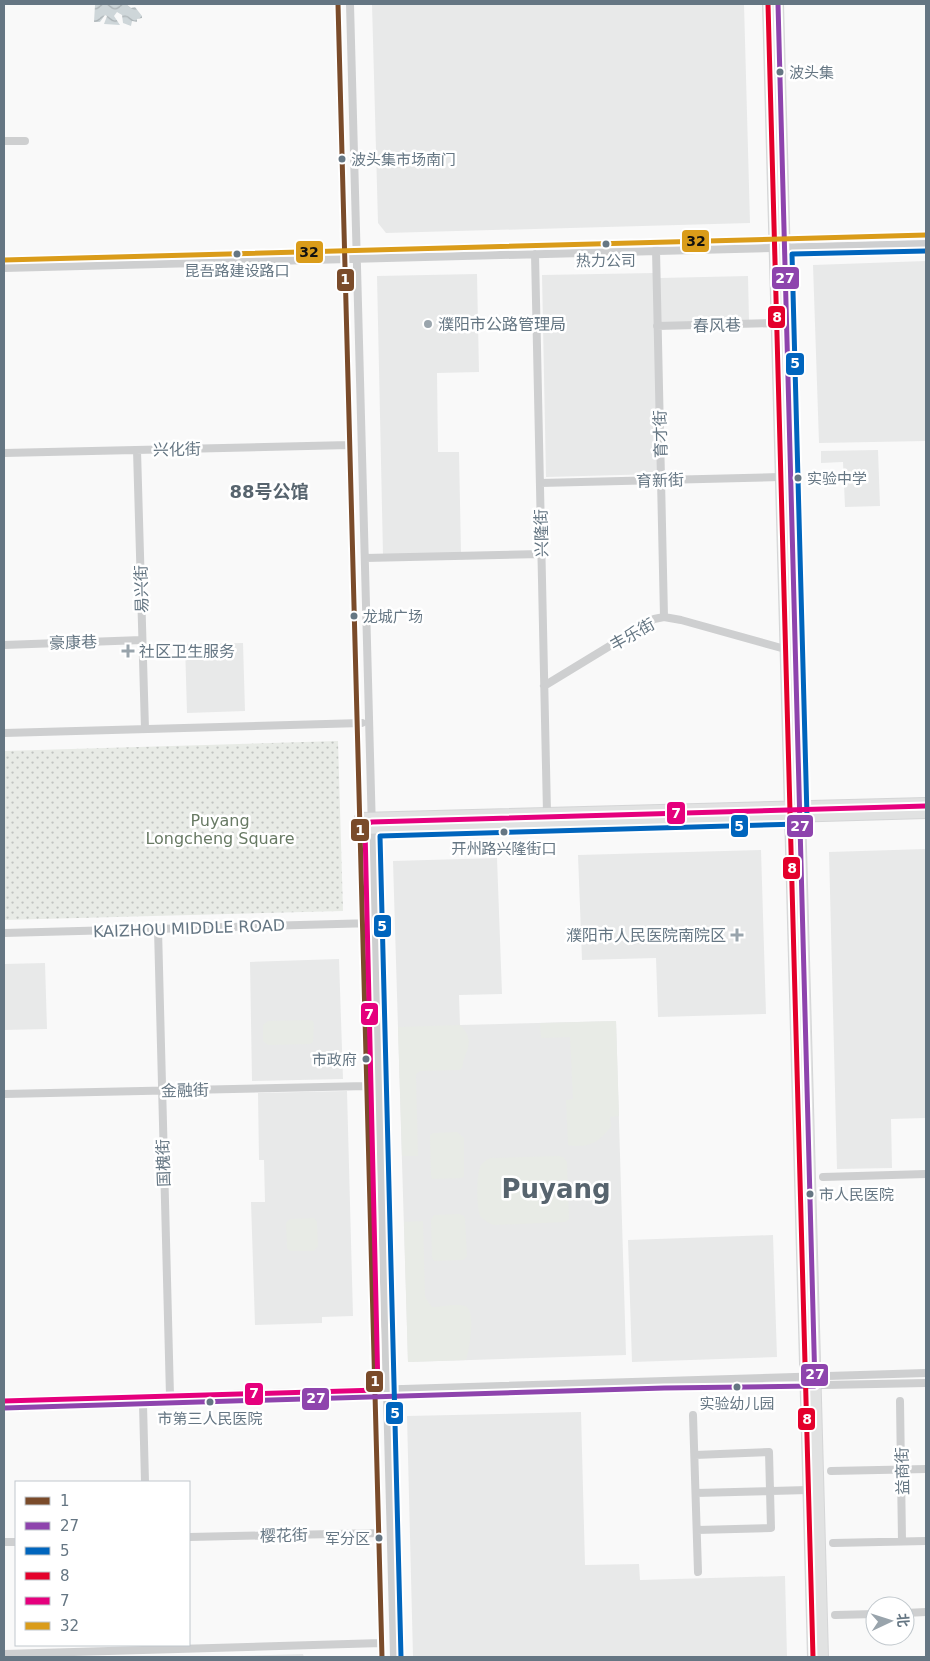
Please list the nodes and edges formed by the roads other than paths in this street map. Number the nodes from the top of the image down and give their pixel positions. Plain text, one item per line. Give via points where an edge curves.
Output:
1 (338, 4) edge
2 (350, 4) edge
3 (768, 4) edge
4 (778, 4) edge
5 (4, 141) edge
6 (25, 141) dead end
7 (926, 235) edge
8 (779, 243) junction
9 (926, 244) edge
10 (656, 250) junction
11 (357, 254) junction
12 (535, 254) junction
13 (345, 255) junction
14 (4, 260) edge
15 (4, 268) edge
16 (776, 323) junction
17 (657, 326) junction
18 (350, 444) junction
19 (138, 450) junction
20 (4, 454) edge
21 (780, 477) junction
22 (661, 480) junction
23 (540, 483) junction
24 (541, 554) junction
25 (365, 558) junction
26 (664, 618) junction
27 (142, 640) junction
28 (4, 645) edge
29 (785, 649) junction
30 (544, 686) junction
31 (357, 723) junction
32 (369, 723) junction
33 (145, 729) junction
34 (4, 733) edge
35 (926, 802) edge
36 (794, 812) junction
37 (547, 813) junction
38 (926, 813) edge
39 (372, 823) junction
40 (360, 824) junction
41 (362, 923) junction
42 (374, 923) junction
43 (158, 929) junction
44 (4, 933) edge
45 (367, 1086) junction
46 (162, 1090) junction
47 (4, 1094) edge
48 (926, 1174) edge
49 (823, 1177) dead end
50 (926, 1373) edge
51 (810, 1381) junction
52 (926, 1383) edge
53 (375, 1394) junction
54 (386, 1394) junction
55 (170, 1396) junction
56 (4, 1401) edge
57 (900, 1401) dead end
58 (143, 1404) junction
59 (4, 1408) edge
60 (693, 1415) dead end
61 (695, 1455) junction
62 (926, 1469) edge
63 (902, 1470) junction
64 (831, 1471) dead end
65 (145, 1481) edge
66 (808, 1490) junction
67 (770, 1491) junction
68 (696, 1493) junction
69 (697, 1530) junction
70 (378, 1533) junction
71 (190, 1537) edge
72 (902, 1541) junction
73 (926, 1541) edge
74 (833, 1543) dead end
75 (698, 1572) dead end
76 (865, 1614) edge
77 (835, 1616) dead end
78 (382, 1643) junction
79 (149, 1647) edge
80 (4, 1654) edge
81 (156, 1657) edge
82 (382, 1657) edge
83 (394, 1657) edge
84 (813, 1657) edge
85 (823, 1657) edge

1 - 13 street
2 - 11 street
3 - 8 main road
4 - 8 main road
5 - 6 street
7 - 8 street
8 - 9 street
8 - 10 street
8 - 11 street
8 - 16 main road
8 - 36 main road
10 - 12 street
10 - 17 street, 育才街
11 - 12 street
11 - 13 street
11 - 25 street
12 - 23 street, 兴隆街
13 - 14 street
13 - 15 street
13 - 18 street
16 - 17 street, 春风巷
16 - 21 main road
17 - 22 street, 育才街
18 - 19 street, 兴化街
18 - 31 street
19 - 20 street, 兴化街
19 - 27 street, 易兴街
21 - 22 street, 育新街
21 - 29 main road
22 - 23 street, 育新街
22 - 26 street, 育才街
23 - 24 street, 兴隆街
24 - 25 street
24 - 30 street, 兴隆街
25 - 32 street
26 - 29 street, 丰乐街
26 - 30 street, 丰乐街 via 654,619
27 - 28 street, 豪康巷
27 - 33 street, 易兴街
29 - 36 main road
30 - 37 street, 兴隆街
31 - 32 street
31 - 33 street
31 - 40 street
32 - 39 street
33 - 34 street
35 - 36 main road
36 - 37 main road
36 - 38 main road
36 - 39 main road
36 - 51 main road
37 - 39 main road
39 - 40 main road
39 - 42 street
40 - 41 street
41 - 42 street, KAIZHOU MIDDLE ROAD
41 - 43 street, KAIZHOU MIDDLE ROAD
41 - 45 street
42 - 54 street
43 - 44 street, KAIZHOU MIDDLE ROAD
43 - 46 street, 国槐街
45 - 46 street, 金融街
45 - 53 street
46 - 47 street, 金融街
46 - 55 street, 国槐街
48 - 49 street
50 - 51 street
51 - 52 street
51 - 54 street
51 - 66 main road
51 - 85 main road
53 - 54 street
53 - 55 street
53 - 58 street
53 - 70 street
54 - 83 street
55 - 56 street
57 - 63 street, 益商街
58 - 59 street
58 - 65 street
60 - 61 street
61 - 67 street via 769,1452
61 - 68 street
62 - 63 street
63 - 64 street
63 - 72 street, 益商街
66 - 67 street
66 - 84 main road
67 - 68 street
67 - 69 street via 771,1528
68 - 69 street
69 - 75 street
70 - 71 street, 樱花街
70 - 78 street
72 - 73 street
72 - 74 street
76 - 77 street
78 - 79 street
78 - 82 street
79 - 80 street
79 - 81 street

